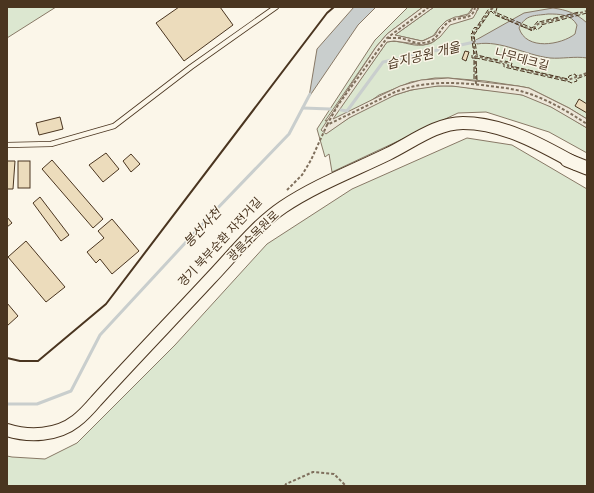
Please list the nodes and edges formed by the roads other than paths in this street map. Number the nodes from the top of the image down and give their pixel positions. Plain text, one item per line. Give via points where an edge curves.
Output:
1 (276, 7) edge
2 (7, 145) edge
3 (567, 160) joint
4 (587, 169) edge
5 (7, 430) edge

1 - 2 lane via 114,126 51,144
3 - 4 main road
3 - 5 street, 광릉수목원로 via 510,132 475,123 461,123 444,126 342,174 283,207 267,220 75,422 50,433

